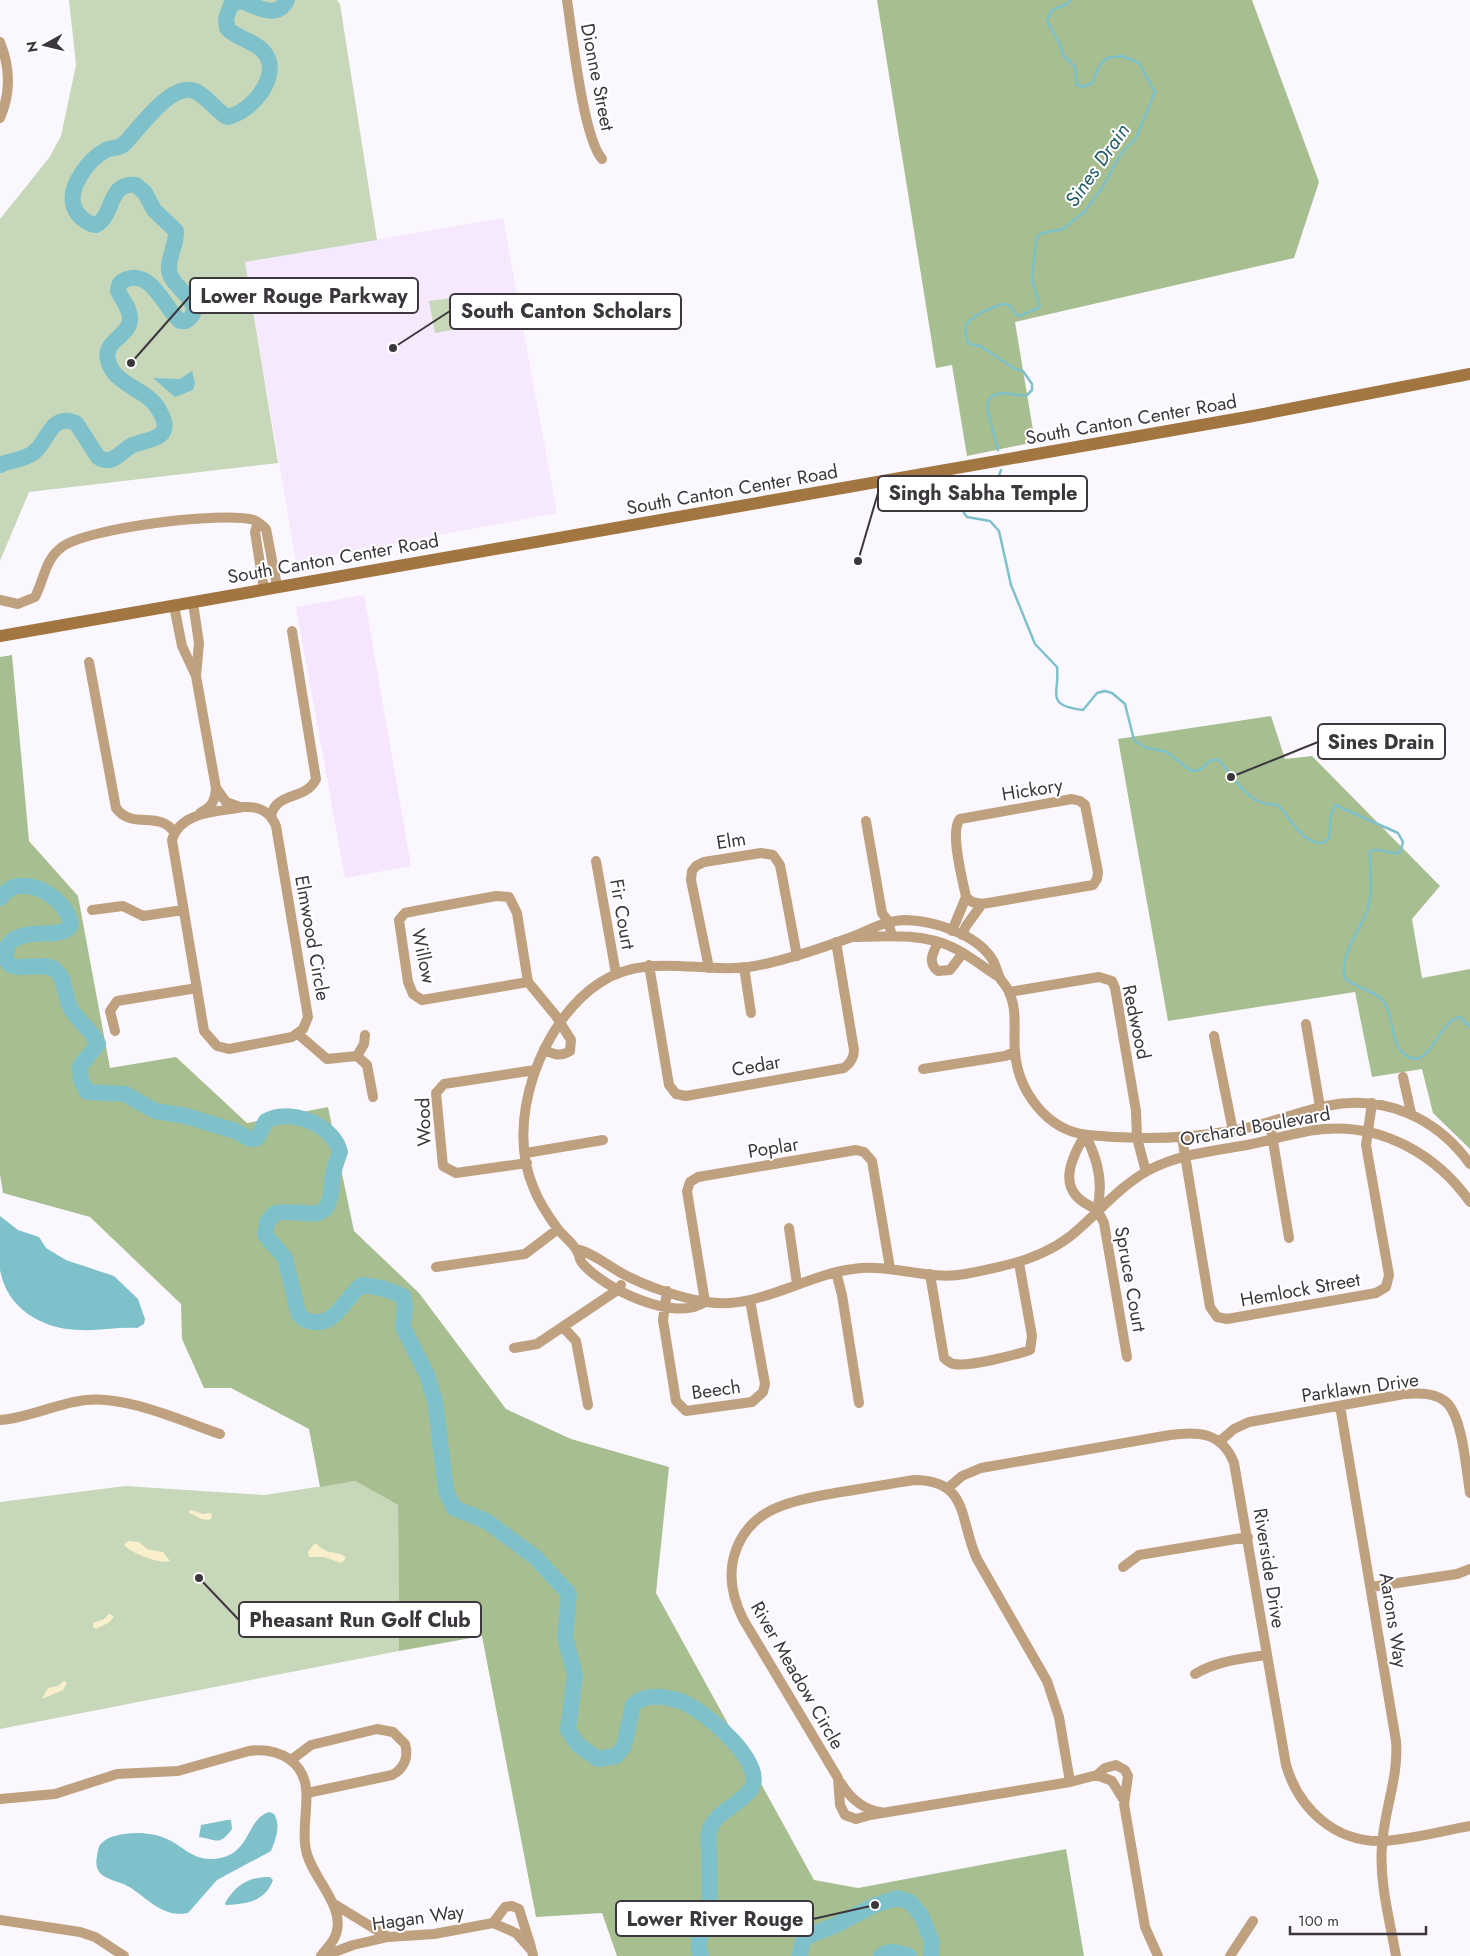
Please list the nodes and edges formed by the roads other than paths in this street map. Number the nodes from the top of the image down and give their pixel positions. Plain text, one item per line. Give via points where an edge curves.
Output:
1 (566, 0) edge
2 (0, 42) edge
3 (0, 118) edge
4 (602, 159) dead end
5 (1470, 374) edge
6 (258, 522) junction
7 (278, 586) junction
8 (264, 589) junction
9 (0, 600) edge
10 (193, 603) junction
11 (174, 606) junction
12 (292, 631) dead end
13 (0, 636) edge
14 (89, 662) dead end
15 (196, 676) junction
16 (216, 788) junction
17 (243, 808) junction
18 (270, 816) junction
19 (193, 817) junction
20 (866, 821) dead end
21 (174, 832) junction
22 (596, 860) dead end
23 (966, 897) junction
24 (982, 904) junction
25 (92, 910) dead end
26 (183, 910) junction
27 (888, 922) junction
28 (958, 933) junction
29 (892, 936) junction
30 (853, 937) junction
31 (836, 942) junction
32 (938, 942) junction
33 (953, 947) junction
34 (963, 953) junction
35 (797, 956) junction
36 (649, 965) junction
37 (744, 967) junction
38 (709, 968) junction
39 (616, 974) junction
40 (999, 977) junction
41 (528, 982) junction
42 (197, 988) junction
43 (1009, 992) junction
44 (752, 1013) dead end
45 (559, 1024) junction
46 (1306, 1024) dead end
47 (114, 1031) dead end
48 (298, 1034) junction
49 (365, 1035) dead end
50 (1214, 1036) dead end
51 (544, 1049) junction
52 (1015, 1052) junction
53 (358, 1056) junction
54 (924, 1069) dead end
55 (535, 1070) junction
56 (1403, 1077) dead end
57 (372, 1098) dead end
58 (1372, 1103) junction
59 (1320, 1107) junction
60 (1411, 1114) junction
61 (1270, 1123) junction
62 (1233, 1131) junction
63 (1368, 1132) junction
64 (1085, 1135) junction
65 (1182, 1137) junction
66 (1137, 1138) junction
67 (1273, 1139) junction
68 (604, 1140) dead end
69 (1185, 1155) junction
70 (526, 1158) junction
71 (1470, 1164) edge
72 (1146, 1172) junction
73 (1470, 1202) edge
74 (1097, 1209) junction
75 (789, 1228) dead end
76 (558, 1229) junction
77 (1290, 1238) dead end
78 (576, 1249) junction
79 (1018, 1263) junction
80 (436, 1267) dead end
81 (890, 1268) junction
82 (836, 1272) junction
83 (930, 1274) junction
84 (626, 1276) junction
85 (798, 1284) junction
86 (618, 1289) junction
87 (666, 1291) junction
88 (750, 1300) junction
89 (705, 1302) junction
90 (664, 1307) junction
91 (562, 1327) junction
92 (514, 1348) dead end
93 (1127, 1357) dead end
94 (859, 1403) dead end
95 (588, 1405) dead end
96 (1340, 1406) junction
97 (0, 1420) edge
98 (220, 1434) dead end
99 (1220, 1441) junction
100 (1470, 1487) edge
101 (948, 1488) junction
102 (1248, 1537) junction
103 (1123, 1567) dead end
104 (1470, 1569) edge
105 (1371, 1587) junction
106 (1266, 1655) junction
107 (1195, 1674) dead end
108 (291, 1760) junction
109 (1097, 1775) junction
110 (838, 1778) junction
111 (1070, 1782) junction
112 (307, 1793) junction
113 (1123, 1798) junction
114 (0, 1799) edge
115 (883, 1813) junction
116 (1470, 1826) edge
117 (1383, 1841) junction
118 (334, 1904) junction
119 (0, 1920) edge
120 (1253, 1921) dead end
121 (493, 1923) junction
122 (388, 1937) junction
123 (533, 1953) edge
124 (124, 1956) edge
125 (322, 1956) edge
126 (1158, 1956) edge
127 (1230, 1956) edge
128 (1396, 1956) edge

1 - 4 street, Dionne Street via 588,130
2 - 3 street via 8,81
5 - 7 main road, South Canton Center Road via 1253,416
6 - 7 street via 266,528
6 - 8 street via 255,532
6 - 9 street via 228,517 86,535 54,554 35,597 18,604
7 - 8 main road, South Canton Center Road
8 - 10 main road, South Canton Center Road
10 - 11 main road, South Canton Center Road
10 - 15 street via 199,643
11 - 13 main road, South Canton Center Road
11 - 15 street via 182,646
12 - 18 street via 316,779 305,793 276,804
14 - 21 street via 116,808 133,820 165,822
15 - 16 street
16 - 17 street via 226,802
16 - 19 street via 216,797 211,805
17 - 18 street via 258,808
17 - 19 street
18 - 48 street, Elmwood Circle via 276,826 308,1010 306,1024
19 - 21 street via 180,824
20 - 27 street via 882,913
21 - 26 street via 172,846
22 - 39 street, Fir Court
23 - 24 street
23 - 24 street, Hickory via 955,834 960,819 1072,799 1080,801 1084,805 1098,872 1093,885
23 - 28 street
24 - 28 street
25 - 26 street via 123,906 143,916
26 - 42 street
27 - 28 street, Orchard Boulevard via 918,921
27 - 29 street
27 - 30 street, Orchard Boulevard
28 - 33 street
28 - 40 street, Orchard Boulevard via 974,939 987,952 995,962
29 - 30 street, Orchard Boulevard
29 - 32 street, Orchard Boulevard
30 - 31 street, Orchard Boulevard
31 - 35 street, Orchard Boulevard
31 - 36 street, Cedar via 854,1050 849,1065 686,1096 676,1094 669,1084
32 - 33 street, Orchard Boulevard
32 - 34 street via 931,960 938,971 950,970
33 - 34 street, Orchard Boulevard
34 - 40 street, Orchard Boulevard
35 - 37 street, Orchard Boulevard
35 - 38 street, Elm via 780,865 773,855 760,853 702,862 692,871 691,880
36 - 38 street, Orchard Boulevard
36 - 39 street, Orchard Boulevard
37 - 38 street, Orchard Boulevard
37 - 44 street
39 - 45 street, Orchard Boulevard via 586,993
40 - 43 street, Orchard Boulevard
41 - 41 street, Willow via 517,913 509,898 496,896 405,913 400,920 408,982 413,994 422,1000
41 - 45 street, Willow
42 - 47 street via 117,1001 110,1011
42 - 48 street via 204,1031 216,1046 229,1049 288,1039
43 - 52 street, Orchard Boulevard via 1014,1014
43 - 66 street, Redwood via 1099,977 1112,982 1136,1111
45 - 51 street, Orchard Boulevard
45 - 51 street, Willow via 571,1040 570,1051 563,1055
46 - 59 street
48 - 53 street via 327,1058
49 - 53 street
50 - 62 street
51 - 55 street, Orchard Boulevard
52 - 54 street
52 - 64 street, Orchard Boulevard via 1020,1076 1032,1101 1057,1124
53 - 57 street via 367,1065
55 - 70 street, Orchard Boulevard via 523,1125
55 - 70 street, Wood via 444,1084 436,1093 443,1166 456,1173
56 - 60 street
58 - 59 street, Orchard Boulevard
58 - 60 street, Orchard Boulevard
58 - 63 street, Hemlock Street
59 - 61 street, Orchard Boulevard
60 - 71 street, Orchard Boulevard via 1427,1121 1450,1140
61 - 62 street, Orchard Boulevard
61 - 67 street
62 - 65 street, Orchard Boulevard
63 - 67 street, Orchard Boulevard via 1325,1128
63 - 69 street, Hemlock Street via 1366,1145 1389,1275 1386,1287 1376,1293 1227,1319 1217,1317 1210,1307
63 - 73 street, Orchard Boulevard via 1404,1143 1422,1154 1450,1177
64 - 66 street, Orchard Boulevard
64 - 74 street via 1096,1158 1100,1179
64 - 74 street via 1074,1153 1069,1180 1076,1198
65 - 66 street, Orchard Boulevard
65 - 69 street, Hemlock Street
66 - 72 street, Redwood
67 - 69 street, Orchard Boulevard
67 - 77 street
68 - 70 street
69 - 72 street, Orchard Boulevard
70 - 76 street, Orchard Boulevard via 533,1188
72 - 74 street, Orchard Boulevard
74 - 79 street, Orchard Boulevard via 1081,1228 1063,1241
74 - 93 street, Spruce Court via 1104,1223
75 - 85 street
76 - 78 street, Orchard Boulevard
76 - 80 street via 525,1254
78 - 84 street, Orchard Boulevard via 588,1252
78 - 86 street, Orchard Boulevard via 581,1262
79 - 83 street, Orchard Boulevard via 961,1275
79 - 83 street via 1032,1336 1030,1350 965,1363 952,1364 944,1358
81 - 82 street, Orchard Boulevard via 864,1267
81 - 83 street, Orchard Boulevard
81 - 89 street, Poplar via 872,1161 864,1152 856,1150 698,1177 690,1182 687,1191
82 - 85 street, Orchard Boulevard
82 - 94 street
84 - 86 street
84 - 87 street, Orchard Boulevard
85 - 88 street, Orchard Boulevard
86 - 90 street, Orchard Boulevard
86 - 91 street
87 - 89 street, Orchard Boulevard
87 - 90 street
88 - 89 street, Orchard Boulevard
88 - 90 street, Beech via 764,1384 762,1392 752,1402 693,1412 682,1409 676,1401 662,1320
89 - 90 street, Orchard Boulevard via 689,1310
91 - 92 street via 537,1344
91 - 95 street via 576,1341
96 - 99 street, Parklawn Drive via 1249,1422
96 - 100 street, Parklawn Drive via 1418,1393 1433,1395 1447,1403 1455,1416
96 - 105 street, Aarons Way
97 - 98 street via 74,1402 101,1399 124,1402
99 - 101 street via 1199,1432 1160,1437 981,1468 962,1476
99 - 102 street, Riverside Drive via 1234,1463
101 - 110 street, River Meadow Circle via 935,1482 914,1480 789,1502 756,1519 743,1534 736,1550 731,1581 738,1609
101 - 111 street via 962,1506 969,1540 977,1559 1047,1681 1059,1717
102 - 103 street via 1139,1555
102 - 106 street, Riverside Drive
104 - 105 street via 1457,1574
105 - 117 street, Aarons Way via 1397,1752
106 - 107 street via 1216,1663
106 - 117 street, Riverside Drive via 1286,1766 1298,1795 1314,1815 1335,1830 1360,1839
108 - 112 street via 304,1778
108 - 112 street via 311,1745 376,1729 393,1732 405,1744 405,1761 392,1775
108 - 114 street via 270,1751 254,1750 178,1771 117,1774 50,1795
109 - 111 street, River Meadow Circle
109 - 113 street via 1112,1781
109 - 113 street, River Meadow Circle via 1110,1766 1116,1765 1125,1770 1128,1781
110 - 115 street, River Meadow Circle via 855,1801
110 - 115 street, River Meadow Circle via 840,1805 845,1815 856,1819
111 - 115 street, River Meadow Circle
112 - 118 street via 303,1832 306,1850 313,1871
113 - 126 street via 1144,1920
116 - 117 street, Riverside Drive
117 - 128 street, Aarons Way via 1384,1882
118 - 122 street
118 - 125 street via 337,1934
119 - 124 street via 80,1932 95,1937
120 - 127 street
121 - 122 street, Hagan Way via 422,1936
121 - 123 street, Hagan Way via 516,1933
121 - 123 street via 505,1907 519,1909
122 - 125 street, Hagan Way

